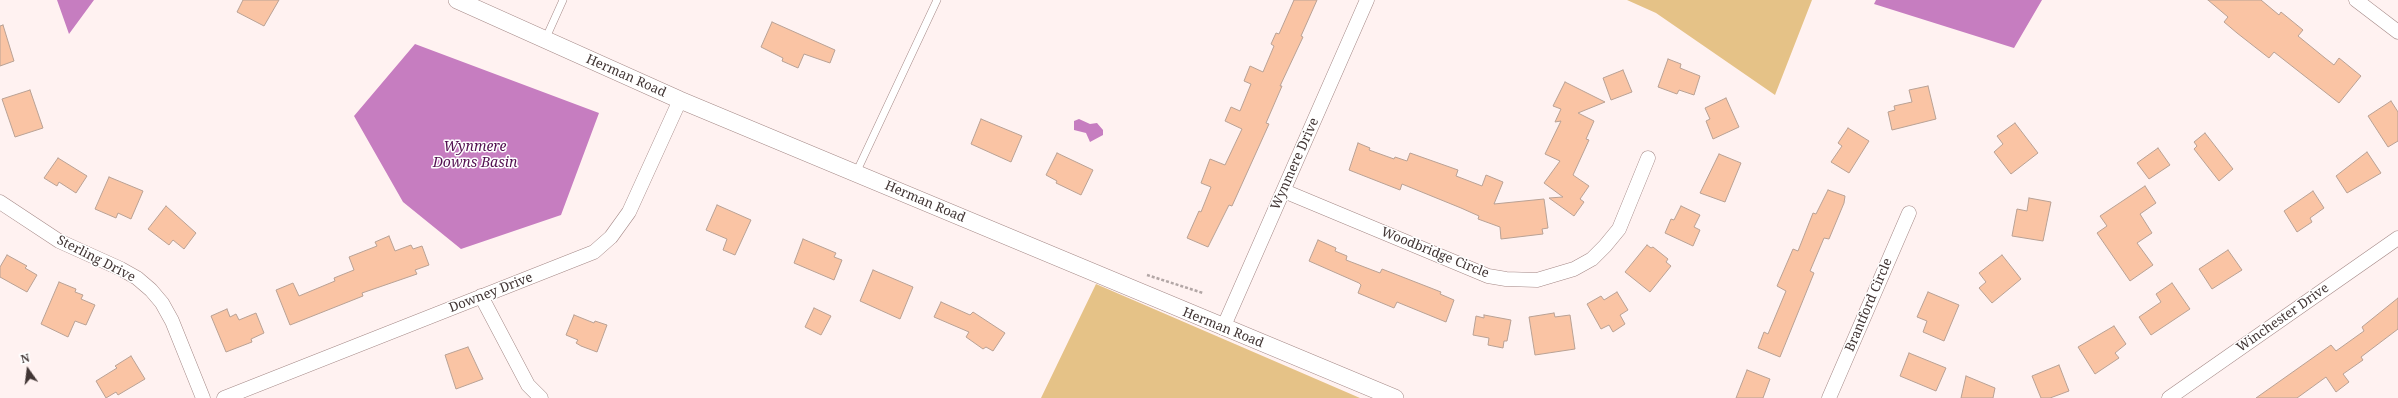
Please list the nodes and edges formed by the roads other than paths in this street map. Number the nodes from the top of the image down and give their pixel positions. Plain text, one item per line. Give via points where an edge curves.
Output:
1 (457, 0) edge
2 (563, 0) edge
3 (937, 0) edge
4 (1367, 0) edge
5 (2356, 0) edge
6 (2398, 32) edge
7 (545, 40) junction
8 (680, 100) junction
9 (1648, 158) dead end
10 (856, 173) junction
11 (1284, 191) junction
12 (0, 202) edge
13 (1909, 213) dead end
14 (2398, 238) edge
15 (481, 296) junction
16 (1223, 328) junction
17 (203, 398) edge
18 (224, 398) edge
19 (541, 398) edge
20 (1395, 398) edge
21 (1829, 398) edge
22 (2169, 398) edge

1 - 7 street, Herman Road
2 - 7 lane
3 - 10 lane
4 - 11 street, Wynmere Drive
5 - 6 street
7 - 8 street, Herman Road
8 - 10 street, Herman Road
8 - 15 street, Downey Drive via 629,212 611,237 594,252
9 - 11 street, Woodbridge Circle via 1619,229 1605,246 1592,259 1574,269 1537,280 1488,276
10 - 16 street, Herman Road
11 - 16 street, Wynmere Drive
12 - 17 street, Sterling Drive via 59,241 121,269 151,290 172,321
13 - 21 street, Brantford Circle
14 - 22 street, Winchester Drive
15 - 18 street, Downey Drive
15 - 19 street via 528,385
16 - 20 street, Herman Road

